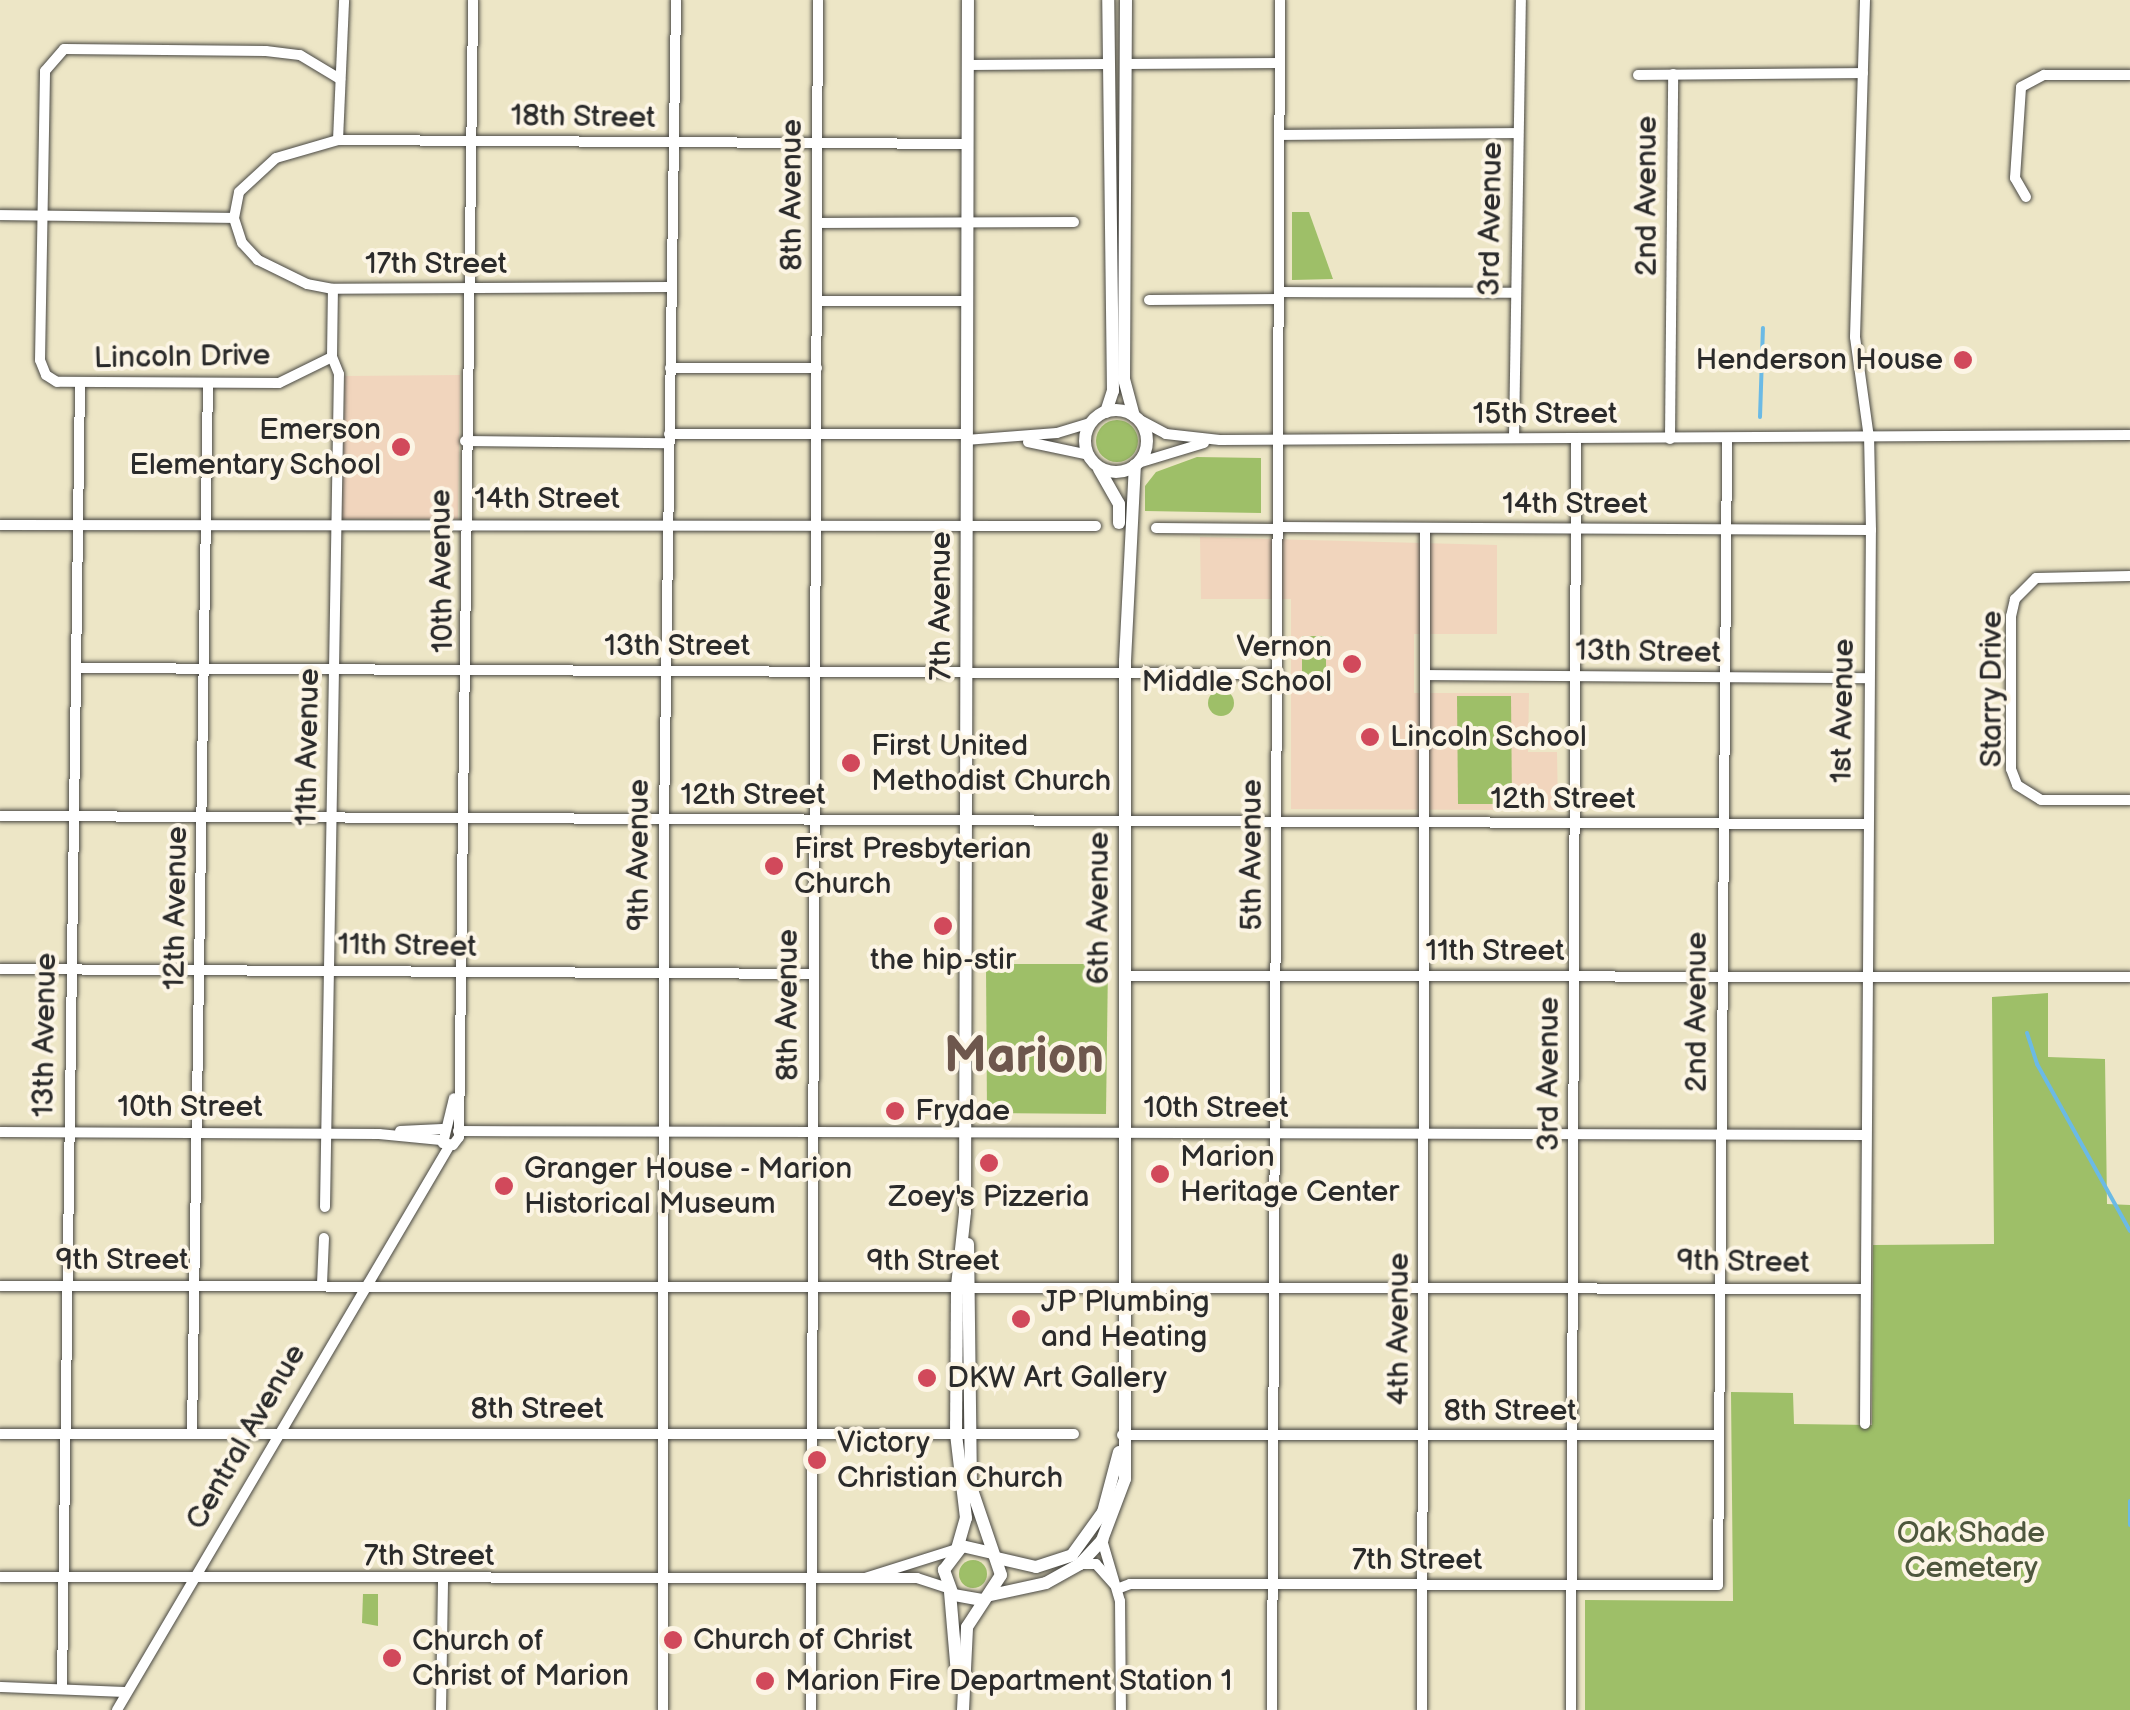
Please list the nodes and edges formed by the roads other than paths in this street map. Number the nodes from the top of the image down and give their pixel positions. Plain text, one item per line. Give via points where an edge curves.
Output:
1 (344, 0) edge
2 (473, 0) edge
3 (676, 0) edge
4 (818, 0) edge
5 (968, 0) edge
6 (1108, 0) edge
7 (1126, 0) edge
8 (1280, 0) edge
9 (1521, 0) edge
10 (1866, 0) edge
11 (1280, 63) junction
12 (1108, 64) junction
13 (1126, 64) junction
14 (968, 65) junction
15 (1672, 74) junction
16 (1863, 74) junction
17 (2130, 74) edge
18 (1638, 75) dead end
19 (340, 79) junction
20 (1517, 133) junction
21 (1280, 134) junction
22 (338, 140) junction
23 (470, 141) junction
24 (818, 144) junction
25 (968, 144) junction
26 (674, 147) junction
27 (2026, 197) dead end
28 (0, 215) edge
29 (43, 215) junction
30 (234, 218) junction
31 (1074, 222) dead end
32 (817, 223) junction
33 (967, 224) junction
34 (468, 288) junction
35 (671, 288) junction
36 (333, 290) junction
37 (1515, 293) junction
38 (1278, 296) junction
39 (1149, 300) dead end
40 (817, 301) junction
41 (967, 302) junction
42 (332, 357) junction
43 (670, 368) junction
44 (817, 368) junction
45 (80, 382) junction
46 (208, 384) junction
47 (1106, 412) junction
48 (1136, 418) junction
49 (1092, 422) junction
50 (817, 435) junction
51 (2130, 435) edge
52 (966, 437) junction
53 (669, 438) junction
54 (1278, 438) junction
55 (1514, 438) junction
56 (1870, 438) junction
57 (1013, 439) junction
58 (1576, 439) junction
59 (1670, 439) junction
60 (1220, 440) junction
61 (1727, 440) junction
62 (465, 441) junction
63 (1092, 459) junction
64 (1136, 464) junction
65 (668, 523) junction
66 (816, 524) junction
67 (0, 525) edge
68 (468, 525) junction
69 (966, 525) junction
70 (1096, 526) dead end
71 (208, 528) junction
72 (337, 528) junction
73 (1156, 528) dead end
74 (1278, 528) junction
75 (1425, 528) junction
76 (78, 529) junction
77 (1575, 529) junction
78 (1726, 530) junction
79 (1871, 530) junction
80 (2130, 576) edge
81 (1126, 620) junction
82 (76, 668) junction
83 (205, 668) junction
84 (468, 668) junction
85 (335, 669) junction
86 (666, 671) junction
87 (814, 672) junction
88 (965, 672) junction
89 (1125, 674) junction
90 (1278, 674) junction
91 (1425, 675) junction
92 (1574, 675) junction
93 (1724, 678) junction
94 (1869, 678) junction
95 (2130, 800) edge
96 (0, 816) edge
97 (73, 816) junction
98 (203, 816) junction
99 (332, 818) junction
100 (465, 820) junction
101 (664, 820) junction
102 (813, 820) junction
103 (966, 822) junction
104 (1124, 822) junction
105 (1278, 822) junction
106 (1424, 823) junction
107 (1572, 824) junction
108 (1724, 824) junction
109 (1866, 824) junction
110 (0, 969) edge
111 (71, 969) junction
112 (200, 970) junction
113 (329, 970) junction
114 (463, 972) junction
115 (663, 974) junction
116 (813, 974) junction
117 (1124, 976) junction
118 (1276, 976) junction
119 (1425, 976) junction
120 (1574, 976) junction
121 (1722, 976) junction
122 (1866, 976) junction
123 (2130, 977) edge
124 (0, 1132) edge
125 (68, 1132) junction
126 (198, 1132) junction
127 (965, 1132) junction
128 (1124, 1132) junction
129 (326, 1133) junction
130 (664, 1133) junction
131 (812, 1133) junction
132 (1277, 1134) junction
133 (1424, 1134) junction
134 (1573, 1134) junction
135 (1721, 1134) junction
136 (1866, 1135) junction
137 (449, 1136) junction
138 (324, 1207) dead end
139 (324, 1238) dead end
140 (322, 1284) junction
141 (194, 1285) junction
142 (363, 1285) junction
143 (0, 1286) edge
144 (66, 1286) junction
145 (663, 1286) junction
146 (813, 1286) junction
147 (964, 1286) junction
148 (1123, 1286) junction
149 (1573, 1286) junction
150 (1720, 1286) junction
151 (1276, 1287) junction
152 (1423, 1288) junction
153 (1865, 1288) junction
154 (1865, 1424) dead end
155 (0, 1434) edge
156 (63, 1434) junction
157 (192, 1434) junction
158 (663, 1434) junction
159 (812, 1434) junction
160 (963, 1434) junction
161 (1074, 1434) dead end
162 (276, 1435) junction
163 (1122, 1435) junction
164 (1274, 1435) junction
165 (1718, 1435) junction
166 (1572, 1436) junction
167 (1423, 1437) junction
168 (1102, 1540) junction
169 (956, 1550) junction
170 (995, 1555) junction
171 (1080, 1564) junction
172 (0, 1576) edge
173 (61, 1576) junction
174 (193, 1578) junction
175 (443, 1580) junction
176 (859, 1580) junction
177 (663, 1581) junction
178 (811, 1582) junction
179 (1273, 1584) junction
180 (1422, 1585) junction
181 (1718, 1585) joint
182 (1572, 1586) junction
183 (949, 1590) junction
184 (1117, 1590) junction
185 (993, 1595) junction
186 (961, 1649) junction
187 (0, 1687) edge
188 (62, 1687) junction
189 (126, 1692) junction
190 (116, 1710) edge
191 (441, 1710) edge
192 (662, 1710) edge
193 (811, 1710) edge
194 (961, 1710) edge
195 (1122, 1710) edge
196 (1272, 1710) edge
197 (1422, 1710) edge
198 (1571, 1710) edge

1 - 19 street
2 - 23 street, 10th Avenue
3 - 26 street, 9th Avenue
4 - 24 street, 8th Avenue
5 - 14 main road, 7th Avenue
6 - 12 main road
7 - 13 main road
8 - 11 street, 5th Avenue
9 - 20 street, 3rd Avenue
10 - 16 street, 1st Avenue
11 - 13 street
11 - 21 street, 5th Avenue
12 - 14 street
12 - 47 main road via 1113,391
13 - 48 main road via 1124,378
14 - 25 main road, 7th Avenue
15 - 16 street
15 - 18 street
15 - 59 street, 2nd Avenue
16 - 56 street, 1st Avenue via 1854,337
17 - 27 street via 2044,75 2021,87 2015,178
19 - 22 street
19 - 29 street via 300,55 266,51 64,49 44,71
20 - 21 street
20 - 37 street, 3rd Avenue
21 - 38 street, 5th Avenue
22 - 23 street, 18th Street
22 - 30 street, 18th Street via 303,147 255,171 239,192
23 - 26 street, 18th Street via 660,138
23 - 34 street, 10th Avenue
24 - 25 street, 18th Street
24 - 26 street, 18th Street
24 - 32 street, 8th Avenue
25 - 33 main road, 7th Avenue
26 - 35 street, 9th Avenue
28 - 29 street
29 - 30 street
29 - 45 street, Lincoln Drive via 40,360 57,382
30 - 36 street, 17th Street via 258,260
31 - 33 street
32 - 33 street
32 - 40 street, 8th Avenue
33 - 41 main road, 7th Avenue
34 - 35 street, 17th Street
34 - 36 street, 17th Street
34 - 62 street, 10th Avenue
35 - 43 street, 9th Avenue
36 - 42 street, 11th Avenue
37 - 38 street
37 - 55 street, 3rd Avenue
38 - 39 street
38 - 54 street, 5th Avenue
40 - 41 street
40 - 44 street, 8th Avenue
41 - 52 main road, 7th Avenue
42 - 46 street, Lincoln Drive via 279,383
42 - 72 street, 11th Avenue via 340,374
43 - 44 street
43 - 53 street, 9th Avenue
44 - 50 street, 8th Avenue
45 - 46 street, Lincoln Drive
45 - 76 street, 13th Avenue
46 - 71 street, 12th Avenue
47 - 48 main road
47 - 49 main road
48 - 60 street, 15th Street via 1166,434
48 - 64 main road via 1147,438
49 - 57 street
49 - 63 main road
50 - 52 street
50 - 53 street
50 - 66 street, 8th Avenue
51 - 56 street, 15th Street
52 - 57 street
52 - 69 main road, 7th Avenue
53 - 62 street
53 - 65 street, 9th Avenue
54 - 55 street, 15th Street
54 - 60 street, 15th Street
54 - 74 street, 5th Avenue
55 - 58 street, 15th Street
56 - 61 street, 15th Street
56 - 79 street, 1st Avenue
57 - 63 street
58 - 59 street, 15th Street
58 - 77 street, 3rd Avenue
59 - 61 street, 15th Street
60 - 64 street, 15th Street
61 - 78 street, 2nd Avenue
62 - 68 street, 10th Avenue
63 - 64 main road via 1113,472
63 - 81 main road, 6th Avenue via 1119,504
64 - 81 main road, 6th Avenue
65 - 66 street, 14th Street
65 - 68 street, 14th Street
65 - 86 street, 9th Avenue
66 - 69 street, 14th Street
66 - 87 street, 8th Avenue
67 - 76 street, 14th Street
68 - 72 street, 14th Street
68 - 84 street, 10th Avenue
69 - 70 street, 14th Street
69 - 88 main road, 7th Avenue
71 - 72 street, 14th Street
71 - 76 street, 14th Street
71 - 83 street, 12th Avenue
72 - 85 street, 11th Avenue
73 - 74 street, 14th Street
74 - 75 street, 14th Street
74 - 90 street, 5th Avenue
75 - 77 street, 14th Street
75 - 91 street, 4th Avenue
76 - 82 street, 13th Avenue
77 - 78 street, 14th Street
77 - 92 street, 3rd Avenue
78 - 79 street, 14th Street
78 - 93 street, 2nd Avenue
79 - 94 street, 1st Avenue
80 - 95 street, Starry Drive via 2036,578 2015,599 2011,768 2017,785 2041,800
81 - 89 main road, 6th Avenue
82 - 83 street, 13th Street
82 - 97 street, 13th Avenue
83 - 85 street, 13th Street
83 - 98 street, 12th Avenue
84 - 85 street, 13th Street
84 - 86 street, 13th Street
84 - 100 street, 10th Avenue
85 - 99 street, 11th Avenue
86 - 87 street, 13th Street
86 - 101 street, 9th Avenue
87 - 88 street, 13th Street
87 - 102 street, 8th Avenue
88 - 89 street, 13th Street
88 - 103 main road, 7th Avenue
89 - 90 street, 13th Street
89 - 104 main road, 6th Avenue
90 - 105 street, 5th Avenue
91 - 92 street, 13th Street
91 - 106 street, 4th Avenue
92 - 93 street, 13th Street
92 - 107 street, 3rd Avenue
93 - 94 street, 13th Street
93 - 108 street, 2nd Avenue
94 - 109 street, 1st Avenue
96 - 97 street, 12th Street
97 - 98 street, 12th Street
97 - 111 street, 13th Avenue
98 - 99 street, 12th Street
98 - 112 street, 12th Avenue
99 - 100 street, 12th Street
99 - 113 street, 11th Avenue
100 - 101 street, 12th Street
100 - 114 street, 10th Avenue
101 - 102 street, 12th Street
101 - 115 street, 9th Avenue
102 - 103 street, 12th Street
102 - 116 street, 8th Avenue
103 - 104 street, 12th Street
103 - 127 main road, 7th Avenue
104 - 105 street, 12th Street
104 - 117 main road, 6th Avenue
105 - 106 street, 12th Street
105 - 118 street, 5th Avenue
106 - 107 street, 12th Street
106 - 119 street, 4th Avenue
107 - 108 street, 12th Street
107 - 120 street, 3rd Avenue
108 - 109 street, 12th Street
108 - 121 street, 2nd Avenue
109 - 122 street, 1st Avenue
110 - 111 street, 11th Street
111 - 112 street, 11th Street
111 - 125 street, 13th Avenue
112 - 113 street, 11th Street
112 - 126 street, 12th Avenue
113 - 114 street, 11th Street
113 - 129 street, 11th Avenue
114 - 115 street, 11th Street
114 - 137 street, 10th Avenue
115 - 116 street, 11th Street
115 - 130 street, 9th Avenue
116 - 131 street, 8th Avenue
117 - 118 street, 11th Street
117 - 128 main road, 6th Avenue
118 - 119 street, 11th Street
118 - 132 street, 5th Avenue
119 - 120 street, 11th Street
119 - 133 street, 4th Avenue
120 - 121 street, 11th Street
120 - 134 street, 3rd Avenue
121 - 122 street, 11th Street
121 - 135 street, 2nd Avenue
122 - 123 street, 11th Street
122 - 136 street, 1st Avenue
124 - 125 street, 10th Street
125 - 126 street, 10th Street
125 - 144 street, 13th Avenue
126 - 129 street, 10th Street
126 - 141 street, 12th Avenue
127 - 128 street, 10th Street
127 - 131 street, 10th Street
127 - 147 main road, 7th Avenue
128 - 132 street, 10th Street
128 - 148 main road, 6th Avenue
129 - 137 street, 10th Street
129 - 138 street, 11th Avenue
130 - 131 street, 10th Street
130 - 137 street, 10th Street
130 - 145 street, 9th Avenue
131 - 146 street, 8th Avenue
132 - 133 street, 10th Street
132 - 151 street, 5th Avenue
133 - 134 street, 10th Street
133 - 152 street, 4th Avenue
134 - 135 street, 10th Street
134 - 149 street, 3rd Avenue
135 - 136 street, 10th Street
135 - 150 street, 2nd Avenue
136 - 153 street, 1st Avenue
137 - 142 street, Central Avenue
139 - 140 street
140 - 141 street, 9th Street
140 - 142 street, 9th Street
141 - 144 street, 9th Street
141 - 157 street, 12th Avenue
142 - 145 street, 9th Street
142 - 162 street, Central Avenue
143 - 144 street, 9th Street
144 - 156 street, 13th Avenue
145 - 146 street, 9th Street
145 - 158 street, 9th Avenue
146 - 147 street, 9th Street
146 - 159 street, 8th Avenue
147 - 148 street, 9th Street
147 - 160 main road, 7th Avenue
148 - 151 street, 9th Street
148 - 163 main road, 6th Avenue
149 - 150 street, 9th Street
149 - 152 street, 9th Street
149 - 166 street, 3rd Avenue
150 - 153 street, 9th Street
150 - 165 street, 2nd Avenue
151 - 152 street, 9th Street
151 - 164 street, 5th Avenue
152 - 167 street, 4th Avenue
153 - 154 street, 1st Avenue
155 - 156 street, 8th Street
156 - 157 street, 8th Street
156 - 173 street, 13th Avenue
157 - 162 street, 8th Street
158 - 159 street, 8th Street
158 - 162 street, 8th Street
158 - 177 street, 9th Avenue
159 - 160 street, 8th Street
159 - 178 street, 8th Avenue
160 - 161 street, 8th Street
160 - 169 main road, 7th Avenue via 966,1518
160 - 170 main road, 7th Avenue via 974,1500
162 - 174 street, Central Avenue
163 - 164 street, 8th Street
163 - 168 main road, 6th Avenue via 1124,1479
163 - 170 main road, 6th Avenue via 1111,1491 1083,1544 1047,1566
164 - 167 street, 8th Street
164 - 179 street, 5th Avenue
165 - 166 street, 8th Street
165 - 181 street, 2nd Avenue
166 - 167 street, 8th Street
166 - 182 street, 3rd Avenue
167 - 180 street, 4th Avenue
168 - 171 main road
168 - 184 street
169 - 170 main road via 978,1545
169 - 176 street, 7th Street
169 - 183 main road via 944,1570
170 - 185 main road via 1001,1575
171 - 184 street via 1096,1564
171 - 185 main road via 1048,1582
172 - 173 street, 7th Street
173 - 174 street, 7th Street
173 - 188 street, 13th Avenue
174 - 175 street, 7th Street
174 - 189 street, Central Avenue
175 - 177 street, 7th Street
175 - 191 street
176 - 178 street, 7th Street
176 - 183 street, 7th Street via 917,1578
177 - 178 street, 7th Street
177 - 192 street, 9th Avenue
178 - 193 street, 8th Avenue
179 - 180 street, 7th Street
179 - 184 street, 7th Street
179 - 196 street, 5th Avenue
180 - 182 street, 7th Street
180 - 197 street, 4th Avenue
181 - 182 street, 7th Street
182 - 198 street, 3rd Avenue
183 - 185 main road via 968,1602
183 - 186 main road
184 - 195 street
185 - 186 main road
186 - 194 main road
187 - 188 street
188 - 189 street
189 - 190 street, Central Avenue

